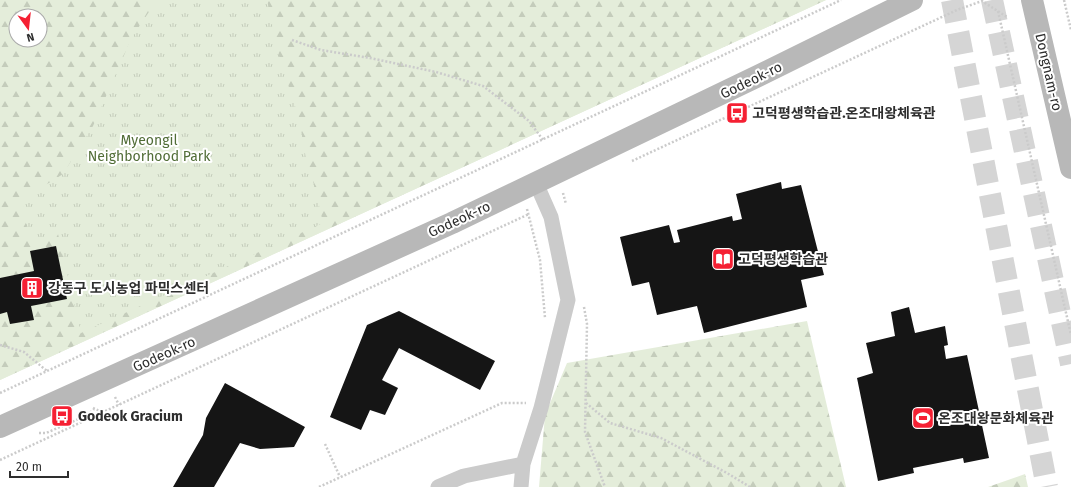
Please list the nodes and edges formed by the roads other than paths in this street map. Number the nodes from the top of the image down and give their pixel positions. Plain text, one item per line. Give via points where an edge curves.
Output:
1 (912, 0) edge
2 (1032, 0) edge
3 (1071, 168) edge
4 (536, 183) junction
5 (0, 427) edge
6 (523, 464) junction
7 (438, 487) edge
8 (521, 487) edge

1 - 4 main road, Godeok-ro
2 - 3 main road, Dongnam-ro
4 - 5 main road, Godeok-ro via 289,298
4 - 6 street via 550,217 568,300 541,408
6 - 7 street via 464,476
6 - 8 street

